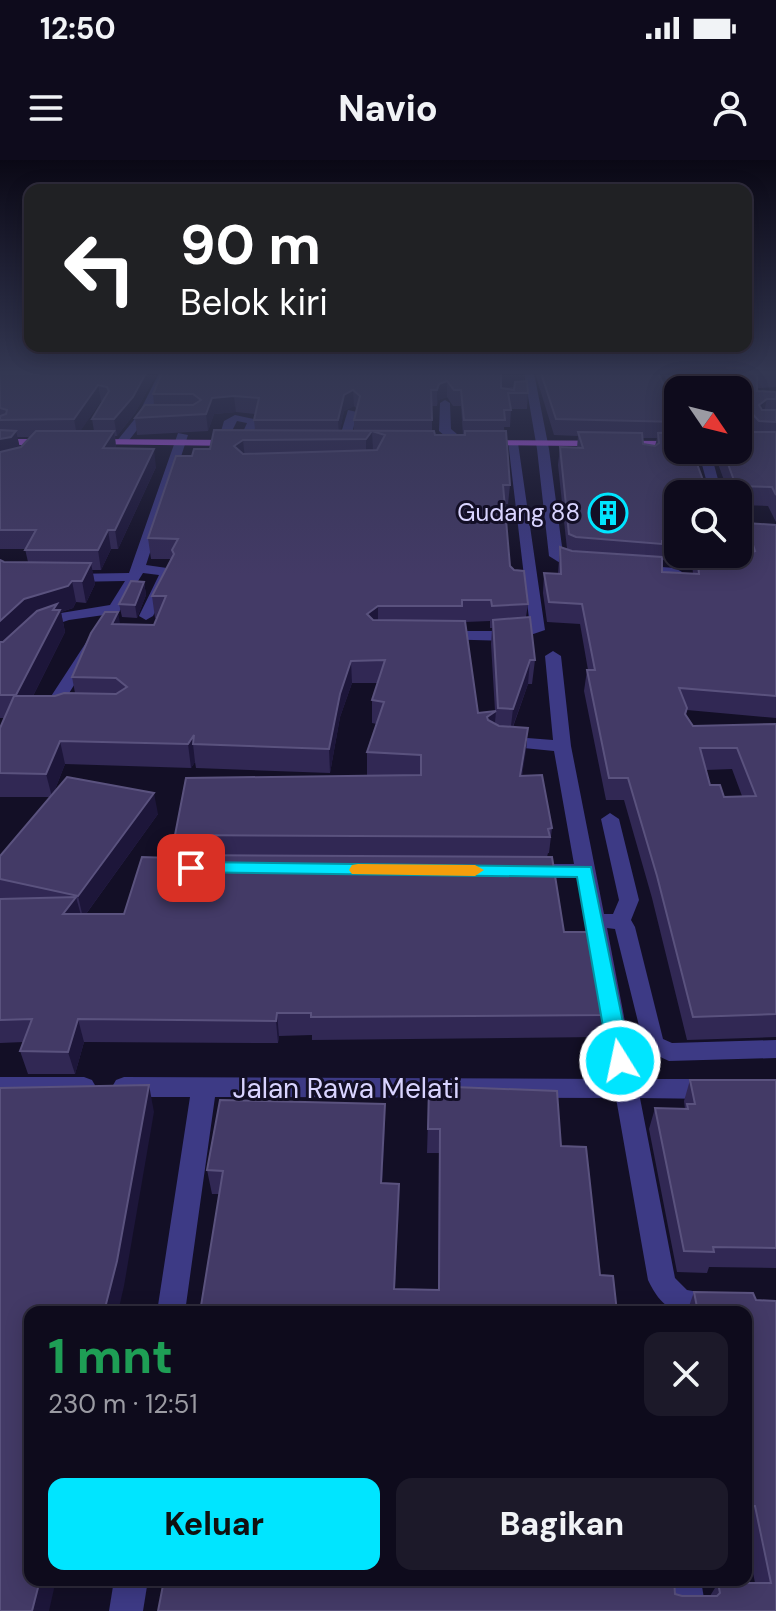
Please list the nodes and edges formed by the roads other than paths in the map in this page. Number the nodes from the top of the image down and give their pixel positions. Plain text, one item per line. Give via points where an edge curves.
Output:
1 (176, 440) edge
2 (43, 441) edge
3 (75, 441) edge
4 (157, 441) edge
5 (175, 441) edge
6 (182, 441) edge
7 (464, 441) edge
8 (514, 441) edge
9 (526, 441) edge
10 (653, 441) edge
11 (0, 442) edge
12 (83, 442) joint
13 (122, 442) joint
14 (202, 443) junction
15 (221, 443) joint
16 (244, 443) joint
17 (259, 443) edge
18 (336, 443) joint
19 (360, 443) edge
20 (445, 443) edge
21 (542, 443) junction
22 (645, 443) junction
23 (160, 456) dead end
24 (206, 456) edge
25 (649, 459) edge
26 (336, 460) edge
27 (752, 536) edge
28 (776, 538) edge
29 (600, 566) edge
30 (615, 567) edge
31 (136, 572) junction
32 (675, 572) edge
33 (53, 577) edge
34 (113, 609) junction
35 (146, 616) dead end
36 (423, 636) edge
37 (25, 637) edge
38 (553, 656) dead end
39 (89, 709) edge
40 (497, 741) edge
41 (562, 746) junction
42 (610, 819) dead end
43 (506, 871) edge
44 (585, 871) junction
45 (594, 921) junction
46 (620, 921) junction
47 (776, 1049) edge
48 (0, 1087) edge
49 (204, 1087) junction
50 (625, 1089) junction
51 (731, 1089) edge
52 (172, 1306) edge
53 (718, 1306) edge
54 (130, 1586) edge
55 (126, 1611) edge

1 - 31 street
2 - 11 main road
3 - 12 main road
4 - 13 main road
5 - 23 street
6 - 14 main road
7 - 20 main road
8 - 36 street via 538,630 513,636
9 - 21 main road
10 - 22 main road
12 - 13 main road
14 - 15 main road
14 - 24 street via 198,453
15 - 16 main road
16 - 17 main road
18 - 19 main road
18 - 26 street
21 - 22 main road
21 - 29 street via 556,556
22 - 25 street
27 - 28 street
30 - 32 street
31 - 33 street
31 - 34 street
31 - 35 street via 167,574
34 - 37 street via 66,616 35,627
34 - 39 street via 54,704
38 - 41 street
40 - 41 street
41 - 44 street
42 - 46 street via 629,900
43 - 44 street
44 - 45 street
45 - 46 street
45 - 50 street
46 - 47 street via 630,939 653,1044 669,1052
48 - 49 street, Jalan Rawa Melati
49 - 50 street, Jalan Rawa Melati
49 - 52 street, Jalan Rawa Melati
50 - 51 street, Jalan Rawa Melati
50 - 53 street via 667,1292 689,1305
54 - 55 street

